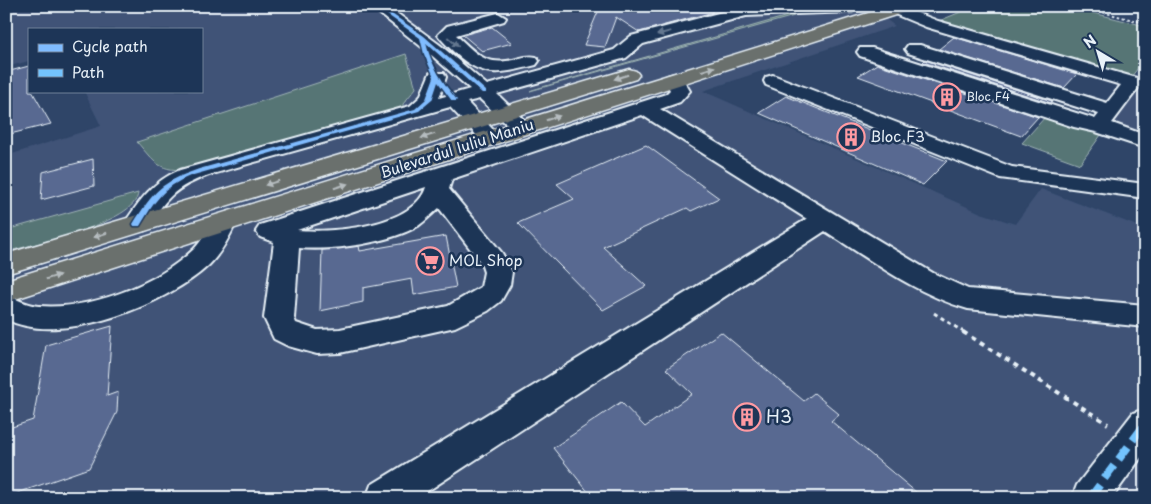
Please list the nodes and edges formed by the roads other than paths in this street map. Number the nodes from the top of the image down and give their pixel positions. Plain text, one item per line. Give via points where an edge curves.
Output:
1 (377, 6) edge
2 (854, 7) edge
3 (898, 7) edge
4 (498, 18) dead end
5 (422, 37) junction
6 (914, 49) dead end
7 (866, 52) dead end
8 (549, 56) dead end
9 (646, 70) dead end
10 (674, 71) junction
11 (437, 77) junction
12 (773, 81) dead end
13 (484, 92) junction
14 (454, 100) junction
15 (645, 108) junction
16 (417, 110) junction
17 (505, 112) junction
18 (1105, 119) junction
19 (522, 128) junction
20 (482, 130) junction
21 (1145, 142) edge
22 (440, 183) junction
23 (1145, 191) edge
24 (234, 220) junction
25 (824, 220) junction
26 (137, 224) junction
27 (278, 234) junction
28 (6, 264) edge
29 (6, 291) edge
30 (6, 306) edge
31 (1145, 316) edge
32 (1145, 424) edge
33 (384, 498) edge
34 (1090, 498) edge

1 - 5 street
2 - 10 main road, Bulevardul Iuliu Maniu
2 -> 13 street via 745,11 637,40 620,54
10 -> 3 main road, Bulevardul Iuliu Maniu
3 - 18 street via 932,24 1132,83
4 -> 8 street via 453,29 446,35 479,65 490,69 502,69
5 - 11 street
5 - 13 street
6 - 18 street
7 - 18 street via 1081,123
9 -> 17 main road, Bulevardul Iuliu Maniu
10 - 15 street via 680,88 678,95
19 -> 10 main road, Bulevardul Iuliu Maniu
11 - 14 street
11 - 16 street via 429,100
12 - 23 street via 1008,173
13 - 14 street
13 - 17 street
14 - 16 street
14 - 20 street
15 - 22 street
15 - 25 street
16 - 26 street via 186,175 155,194
17 - 19 street
17 - 20 main road, Bulevardul Iuliu Maniu
18 - 21 street
19 - 20 main road, Bulevardul Iuliu Maniu
24 -> 20 main road, Bulevardul Iuliu Maniu
20 -> 26 main road, Bulevardul Iuliu Maniu
22 - 27 street
22 - 27 street via 434,200 424,210 388,229 310,240
22 - 27 street via 498,272 491,294 455,316 340,342 299,338 285,331 279,318
24 - 27 street
29 -> 24 main road, Bulevardul Iuliu Maniu
24 - 30 street via 193,264 156,288 126,301 48,318 24,316
25 - 31 street via 954,295
25 - 33 street
26 -> 28 main road, Bulevardul Iuliu Maniu
32 - 34 street

